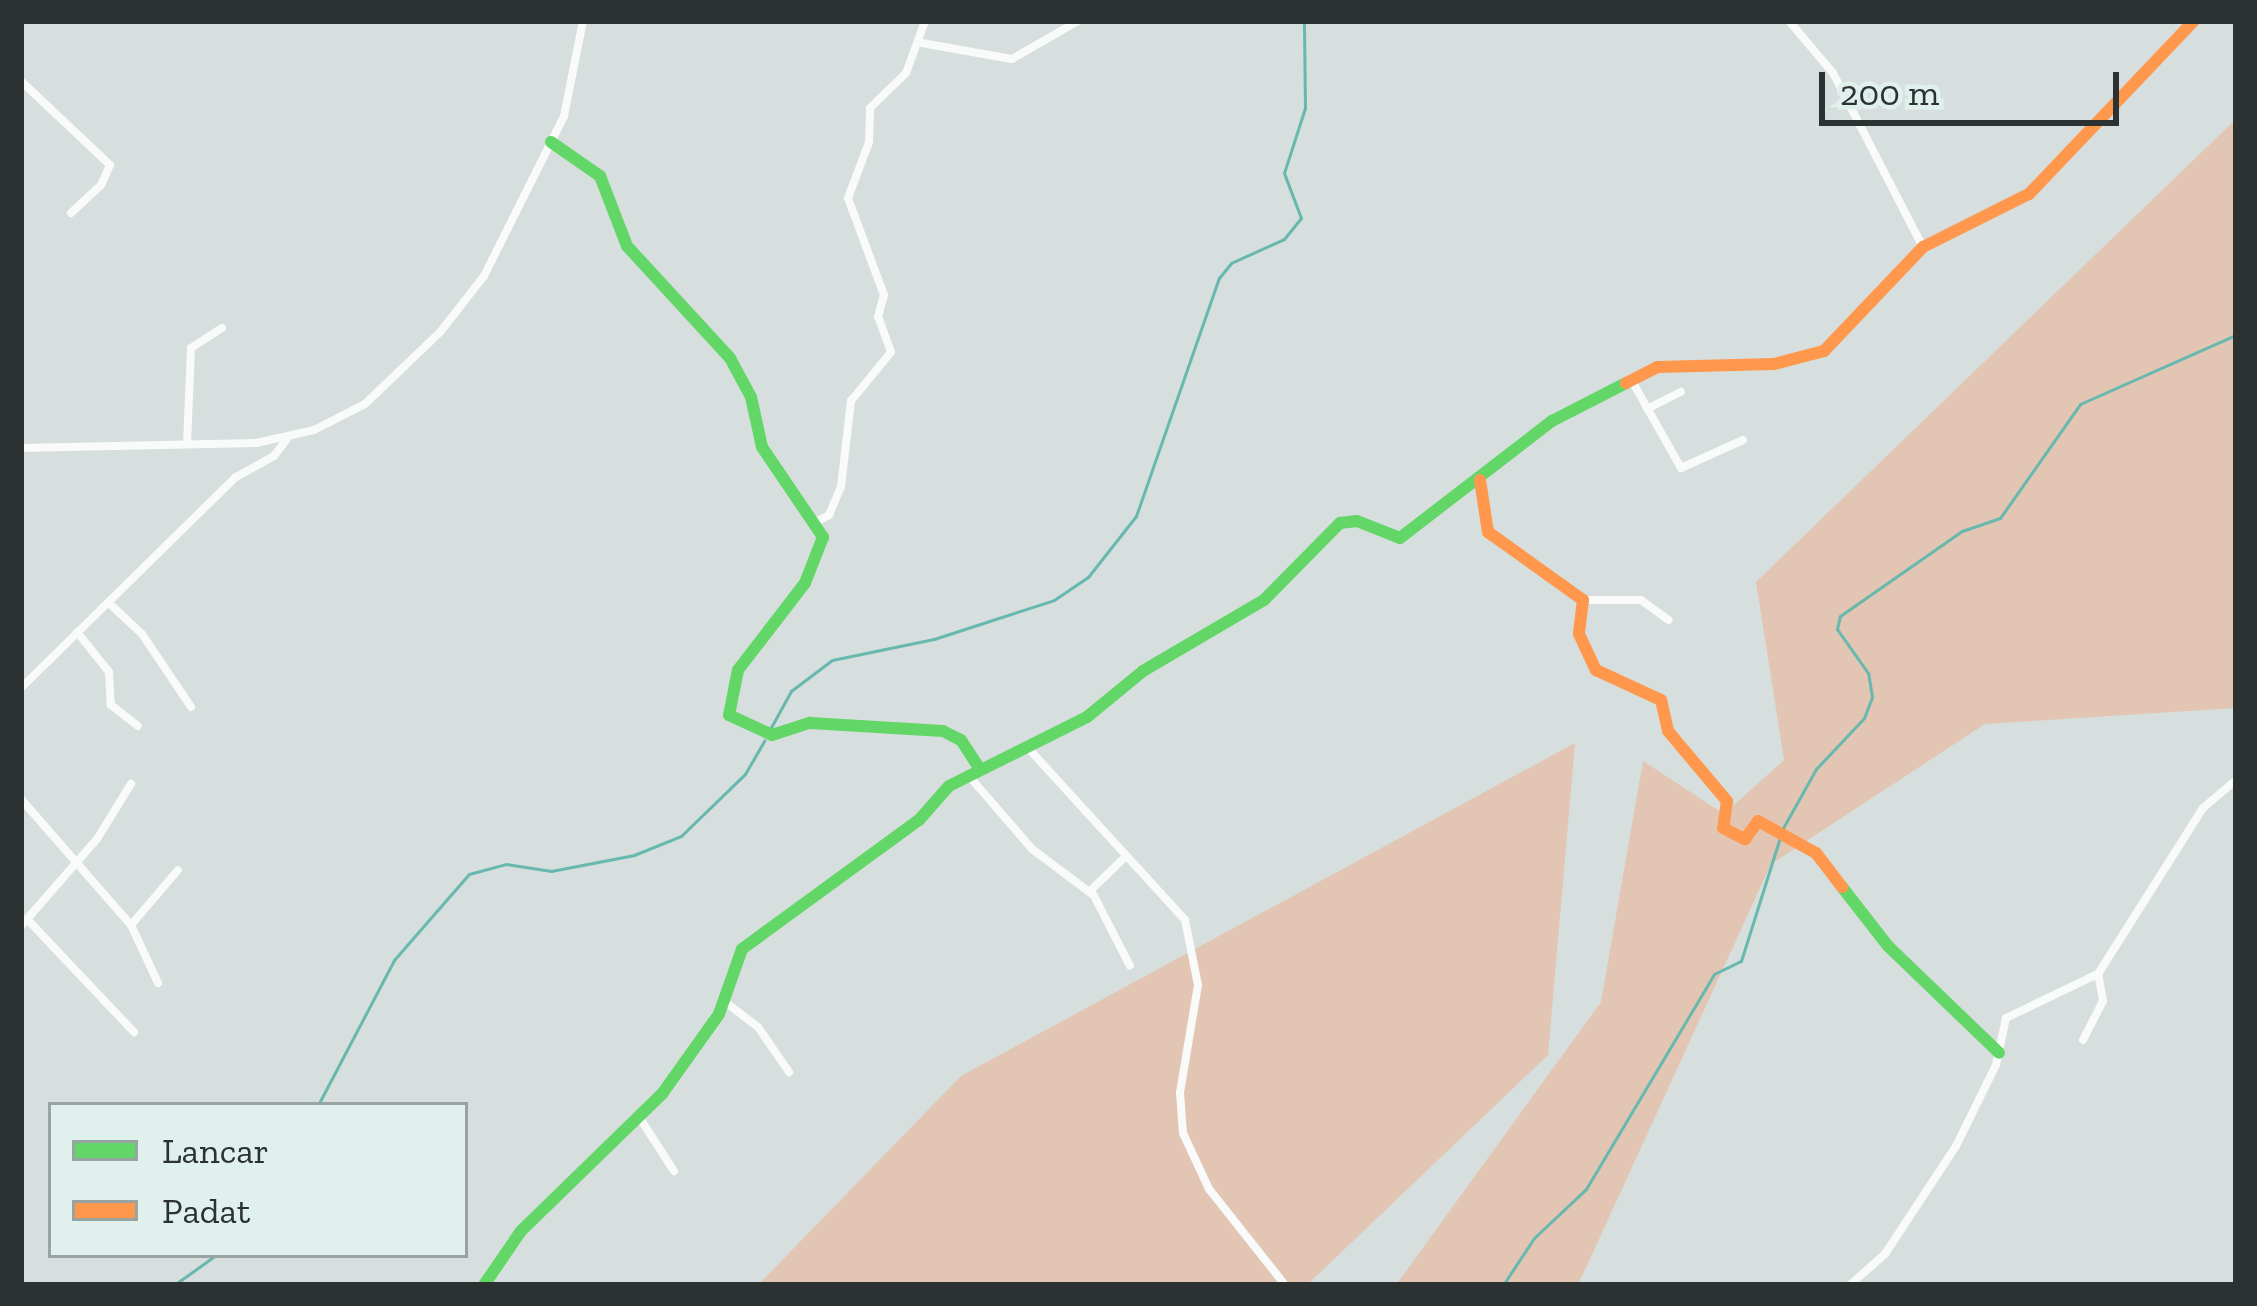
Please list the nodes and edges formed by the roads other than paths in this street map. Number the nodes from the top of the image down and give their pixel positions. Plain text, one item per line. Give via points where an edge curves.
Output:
1 (584, 21) edge
2 (925, 21) edge
3 (1078, 21) edge
4 (1790, 21) edge
5 (2194, 21) edge
6 (922, 43) junction
7 (21, 82) edge
8 (551, 142) junction
9 (71, 213) dead end
10 (1923, 247) junction
11 (222, 328) dead end
12 (1632, 381) junction
13 (1681, 392) dead end
14 (1647, 410) junction
15 (286, 439) junction
16 (1744, 440) dead end
17 (187, 444) junction
18 (21, 448) edge
19 (1480, 480) junction
20 (816, 522) junction
21 (1583, 600) junction
22 (109, 603) junction
23 (1669, 620) dead end
24 (77, 632) junction
25 (21, 688) edge
26 (191, 707) dead end
27 (138, 726) dead end
28 (1027, 747) junction
29 (974, 772) junction
30 (2236, 780) edge
31 (130, 784) dead end
32 (21, 799) edge
33 (1124, 858) junction
34 (78, 863) junction
35 (178, 870) dead end
36 (1092, 894) junction
37 (24, 923) edge
38 (131, 925) junction
39 (1130, 966) dead end
40 (2098, 974) junction
41 (158, 983) dead end
42 (725, 1002) junction
43 (134, 1032) dead end
44 (2083, 1040) dead end
45 (1999, 1053) junction
46 (789, 1072) dead end
47 (640, 1120) junction
48 (674, 1171) dead end
49 (484, 1285) edge
50 (1285, 1285) edge
51 (1850, 1285) edge

1 - 8 street via 580,67
2 - 6 street
3 - 6 street via 1012,59
4 - 10 street via 1833,73
5 - 10 street via 2029,194
6 - 20 street via 906,73 870,108 869,142 850,190 855,232 884,295 878,317 891,352 851,401 841,487 829,515
7 - 9 street via 110,165
8 - 15 street via 484,276 441,331 365,404
8 - 20 street via 600,176 627,247 730,358 751,397 762,447
10 - 12 street via 1818,355 1757,366 1670,363
11 - 17 street via 190,348
12 - 14 street
12 - 19 street via 1552,422
13 - 14 street
14 - 16 street via 1681,467
15 - 17 street
15 - 22 street via 274,456 236,477
17 - 18 street
19 - 21 street via 1488,532
19 - 28 street via 1400,538 1358,521 1340,523 1264,600 1143,671 1087,717
20 - 29 street via 823,537 805,583 757,637 727,695 734,720 768,734 810,723 943,730 961,740
21 - 23 street via 1647,601
21 - 45 street via 1579,634 1596,670 1661,700 1668,731 1727,800 1723,828 1745,839 1758,821 1816,853 1888,946
22 - 24 street
22 - 26 street via 142,634
24 - 25 street
24 - 27 street via 109,671 111,705
28 - 29 street
28 - 33 street
29 - 36 street via 1032,849
29 - 42 street via 742,949
30 - 40 street via 2203,808
31 - 34 street
32 - 34 street
33 - 36 street via 1096,878
33 - 50 street via 1178,907 1191,933 1198,986 1179,1107 1189,1154
34 - 37 street
34 - 38 street
35 - 38 street
36 - 39 street
37 - 43 street
38 - 41 street
40 - 44 street via 2103,1001
40 - 45 street via 2009,1013
42 - 46 street via 758,1028
42 - 47 street
45 - 51 street via 1906,1225
47 - 48 street
47 - 49 street via 521,1231

